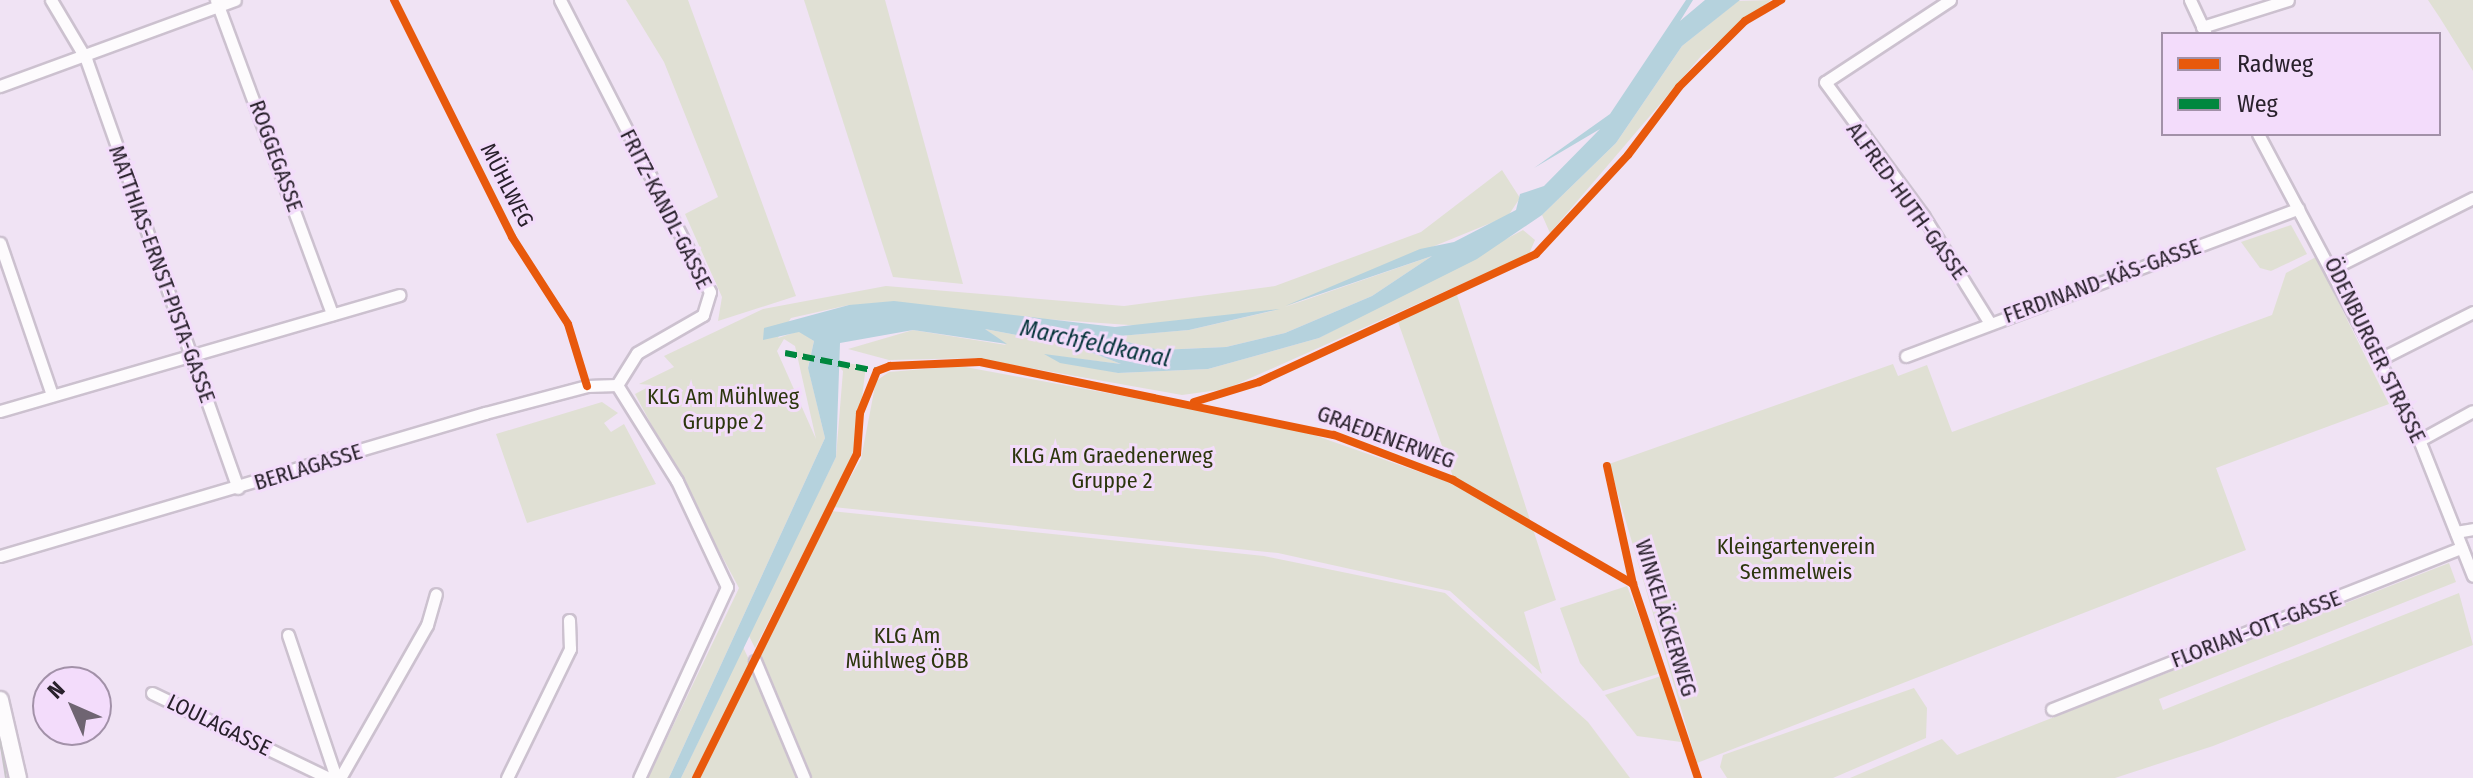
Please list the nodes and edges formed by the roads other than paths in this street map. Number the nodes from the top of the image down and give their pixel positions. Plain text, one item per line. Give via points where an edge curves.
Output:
1 (51, 0) edge
2 (235, 0) edge
3 (560, 0) edge
4 (1950, 0) edge
5 (2190, 0) edge
6 (2288, 0) edge
7 (218, 4) edge
8 (2204, 30) edge
9 (86, 59) junction
10 (0, 86) edge
11 (2259, 136) edge
12 (2473, 198) edge
13 (2298, 209) junction
14 (0, 243) edge
15 (2335, 267) junction
16 (399, 295) dead end
17 (2473, 312) edge
18 (332, 314) junction
19 (1989, 322) junction
20 (192, 356) junction
21 (1906, 356) dead end
22 (2380, 359) junction
23 (617, 385) junction
24 (52, 395) junction
25 (0, 411) edge
26 (2473, 411) edge
27 (2420, 440) junction
28 (238, 488) junction
29 (2473, 529) edge
30 (2456, 532) junction
31 (2461, 548) junction
32 (0, 556) edge
33 (2473, 576) edge
34 (436, 594) dead end
35 (569, 620) dead end
36 (288, 635) dead end
37 (755, 661) dead end
38 (152, 693) dead end
39 (0, 700) edge
40 (2052, 709) dead end
41 (18, 778) edge
42 (329, 778) edge
43 (338, 778) edge
44 (507, 778) edge
45 (639, 778) edge
46 (804, 778) edge

1 - 9 street, MATTHIAS-ERNST-PISTA-GASSE
2 - 7 street
3 - 23 street, FRITZ-KANDL-GASSE via 710,292 703,315 637,353
4 - 19 street, ALFRED-HUTH-GASSE via 1825,82 1924,217
5 - 8 street
6 - 8 street
7 - 9 street
7 - 18 street, ROGGEGASSE
9 - 10 street
9 - 20 street, MATTHIAS-ERNST-PISTA-GASSE
11 - 13 street, ÖDENBURGER STRASSE
12 - 15 street
13 - 15 street, ÖDENBURGER STRASSE
13 - 19 street, FERDINAND-KÄS-GASSE
14 - 24 street
15 - 22 street, ÖDENBURGER STRASSE
16 - 18 street
17 - 22 street
18 - 20 street
19 - 21 street, FERDINAND-KÄS-GASSE
20 - 24 street
20 - 28 street, MATTHIAS-ERNST-PISTA-GASSE
22 - 27 street, ÖDENBURGER STRASSE
23 - 28 street, BERLAGASSE via 587,386 485,413
23 - 45 street via 677,481 727,587
24 - 25 street
26 - 27 street
27 - 30 street, ÖDENBURGER STRASSE
28 - 32 street, BERLAGASSE
29 - 30 street
30 - 31 street, ÖDENBURGER STRASSE
31 - 33 street, ÖDENBURGER STRASSE
31 - 40 street, FLORIAN-OTT-GASSE
34 - 43 street via 427,625
35 - 44 street via 570,649
36 - 43 street
37 - 46 street
38 - 42 street, LOULAGASSE
39 - 41 street

